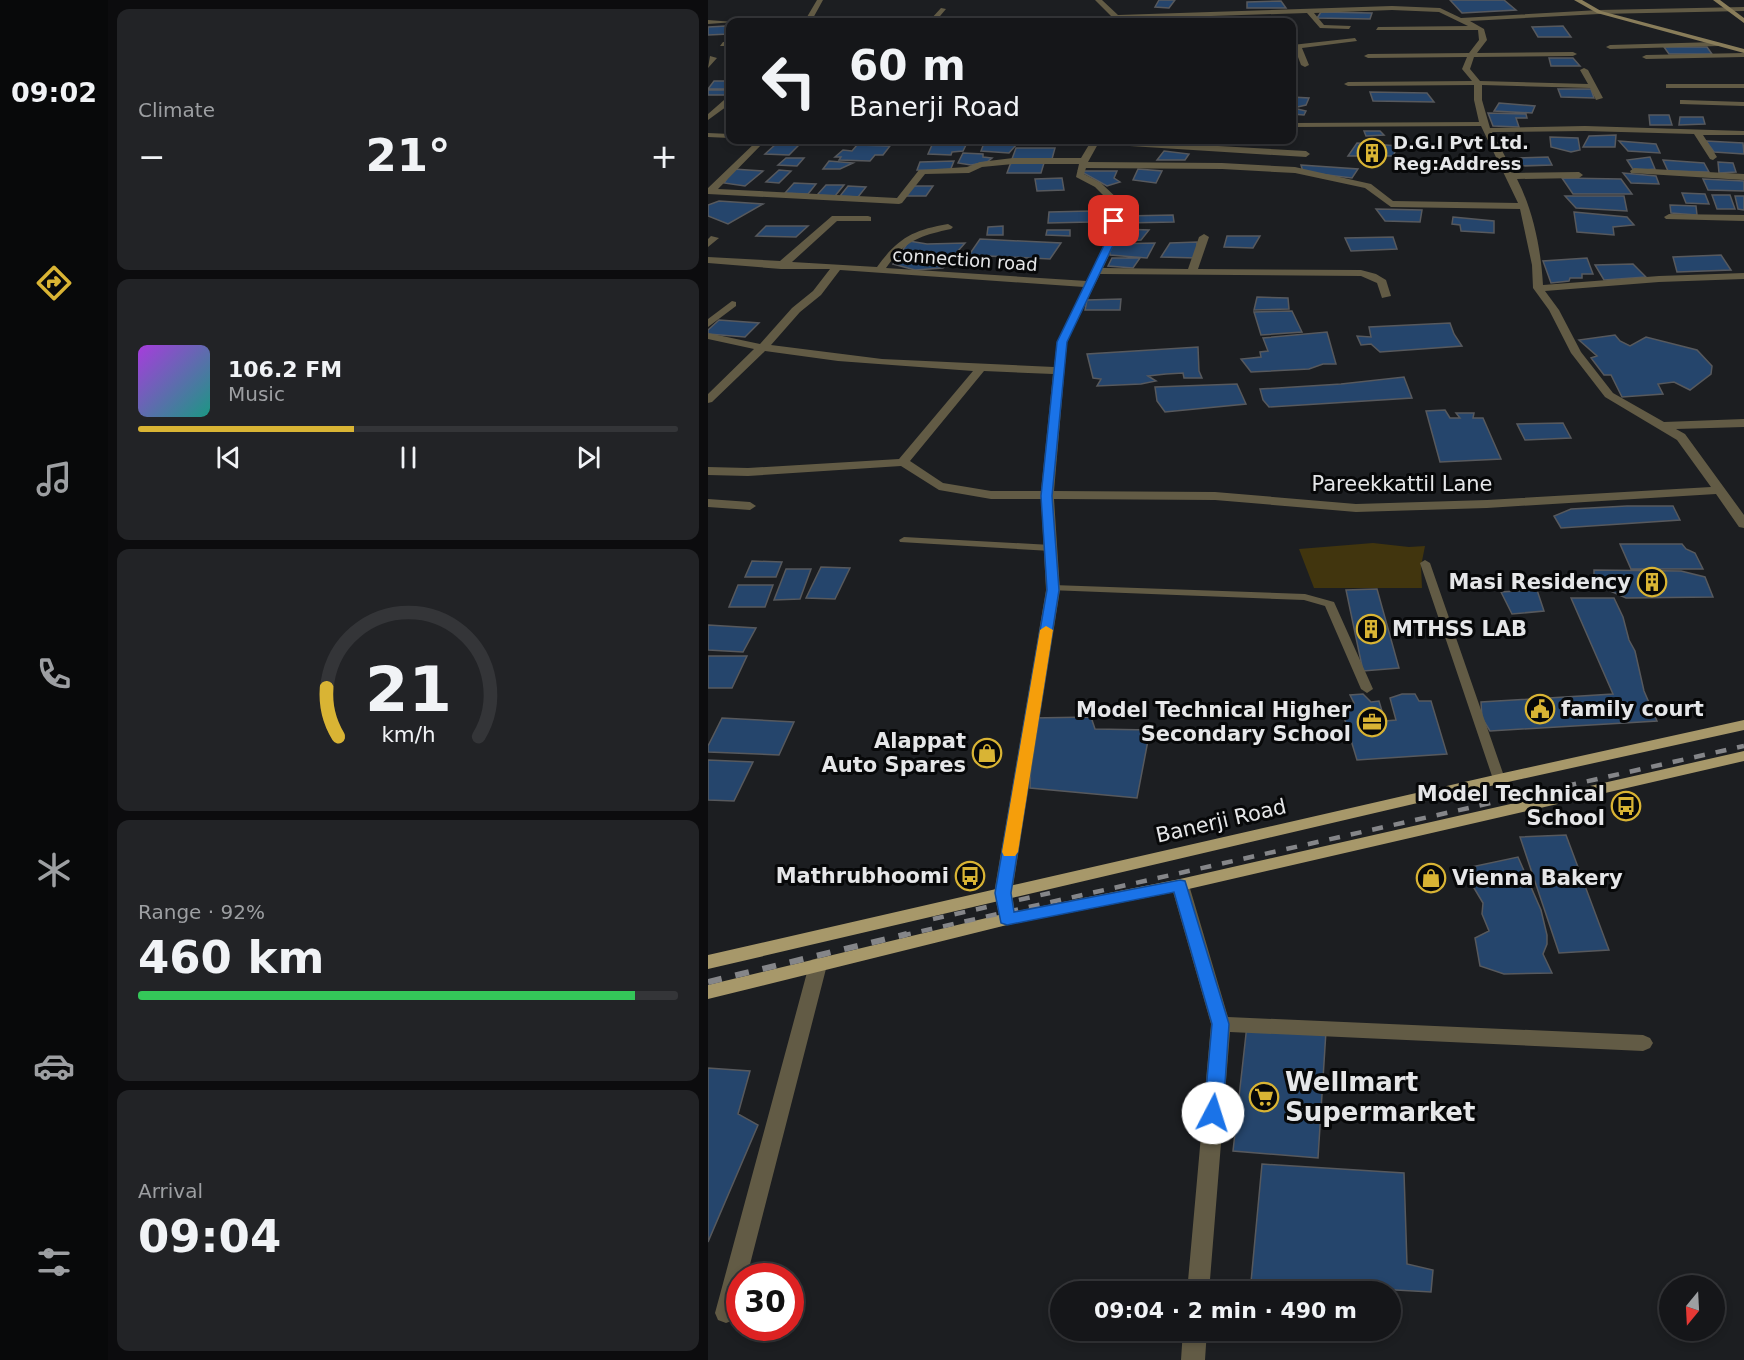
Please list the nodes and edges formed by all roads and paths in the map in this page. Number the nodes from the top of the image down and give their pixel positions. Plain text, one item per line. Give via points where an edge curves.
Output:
1 (820, 0) edge
2 (1098, 0) edge
3 (1300, 0) edge
4 (1332, 0) edge
5 (1577, 0) edge
6 (1587, 0) edge
7 (1716, 0) edge
8 (943, 9) dead end
9 (1308, 9) junction
10 (1335, 9) junction
11 (1726, 9) junction
12 (1744, 9) edge
13 (1298, 10) junction
14 (1599, 12) junction
15 (1612, 12) junction
16 (1210, 13) junction
17 (810, 18) edge
18 (935, 18) edge
19 (1114, 18) edge
20 (1143, 18) edge
21 (1210, 18) edge
22 (1460, 20) junction
23 (1744, 21) edge
24 (708, 22) edge
25 (726, 22) edge
26 (1349, 27) dead end
27 (1478, 28) junction
28 (1378, 29) dead end
29 (1355, 40) dead end
30 (1716, 44) junction
31 (1296, 47) edge
32 (1610, 47) dead end
33 (1296, 49) edge
34 (1744, 51) edge
35 (1573, 54) dead end
36 (1471, 55) junction
37 (1368, 56) dead end
38 (1646, 57) dead end
39 (713, 58) dead end
40 (1305, 65) dead end
41 (708, 66) edge
42 (1584, 70) dead end
43 (1478, 83) junction
44 (1348, 84) dead end
45 (1593, 86) junction
46 (1669, 86) dead end
47 (1744, 86) edge
48 (1599, 98) dead end
49 (708, 102) edge
50 (726, 102) edge
51 (1683, 102) dead end
52 (726, 104) edge
53 (1744, 104) edge
54 (708, 118) edge
55 (1296, 125) edge
56 (1347, 125) junction
57 (1486, 127) junction
58 (1371, 130) dead end
59 (1697, 132) junction
60 (1744, 133) edge
61 (708, 135) edge
62 (726, 136) edge
63 (758, 144) edge
64 (1093, 144) edge
65 (1155, 144) edge
66 (1306, 154) dead end
67 (1713, 157) dead end
68 (1083, 163) junction
69 (1634, 171) dead end
70 (1579, 175) dead end
71 (1511, 176) junction
72 (1744, 177) edge
73 (709, 191) edge
74 (1524, 206) junction
75 (1669, 217) dead end
76 (1744, 218) edge
77 (868, 219) dead end
78 (948, 227) dead end
79 (1204, 237) dead end
80 (708, 260) edge
81 (781, 266) junction
82 (836, 268) junction
83 (879, 271) junction
84 (1192, 271) junction
85 (1097, 272) junction
86 (1744, 276) edge
87 (1092, 284) junction
88 (1538, 288) junction
89 (1386, 296) dead end
90 (732, 304) dead end
91 (708, 324) edge
92 (708, 336) edge
93 (760, 349) junction
94 (981, 368) junction
95 (1059, 371) junction
96 (708, 400) edge
97 (1744, 423) edge
98 (1663, 426) junction
99 (903, 462) junction
100 (708, 471) edge
101 (1720, 490) junction
102 (1047, 496) junction
103 (708, 503) edge
104 (750, 506) dead end
105 (1744, 524) edge
106 (904, 540) dead end
107 (1051, 548) junction
108 (1425, 563) dead end
109 (1053, 588) junction
110 (1366, 689) dead end
111 (1744, 725) edge
112 (1744, 756) edge
113 (1500, 779) junction
114 (1180, 885) junction
115 (1003, 893) junction
116 (1007, 919) junction
117 (708, 962) edge
118 (818, 965) junction
119 (708, 992) edge
120 (1221, 1024) junction
121 (1643, 1042) dead end
122 (739, 1263) edge
123 (1199, 1281) edge
124 (1194, 1341) edge
125 (1193, 1360) edge

1 - 17 street
2 - 19 street
3 - 13 street
4 - 10 street
5 - 14 main road
6 - 15 main road
7 - 11 main road
8 - 18 street
9 - 10 street
9 - 13 street
9 - 26 street via 1322,27
10 - 22 street via 1440,10
11 - 12 street
11 - 15 street
11 - 23 main road
13 - 16 street
14 - 15 street
14 - 22 street
14 - 30 main road
15 - 34 main road
16 - 20 street
16 - 21 street
22 - 27 street
24 - 25 street
27 - 28 street
27 - 36 street via 1481,29
29 - 31 street
30 - 32 street
30 - 34 main road
33 - 40 street
34 - 38 street
35 - 36 street
36 - 37 street
36 - 43 street via 1466,69
39 - 41 street
42 - 45 street
43 - 44 street
43 - 45 street
43 - 57 street via 1478,100
45 - 48 street
46 - 47 street
49 - 50 street
51 - 53 street
52 - 54 street
55 - 56 street
56 - 57 street
56 - 58 street
57 - 59 street
57 - 71 street
59 - 60 street
59 - 67 street
61 - 62 street
63 - 73 street
64 - 68 street
65 - 66 street
68 - 73 street via 1013,161 969,170 922,172 899,201
68 - 74 street via 1294,170 1368,186 1391,204
68 - 85 street via 1079,175 1098,185 1117,203 1112,239
69 - 72 street
70 - 71 street
71 - 74 street
74 - 88 street
75 - 76 street
77 - 81 street via 836,218
78 - 83 street via 912,235 892,252
79 - 84 street
80 - 81 street, connection road
81 - 82 street, connection road
82 - 83 street, connection road
82 - 93 street via 817,293
83 - 87 street, connection road
84 - 85 street
84 - 89 street via 1361,273 1382,282
85 - 87 street
86 - 88 street
87 - 95 street via 1062,342
88 - 98 street via 1576,353 1609,394
90 - 91 street
92 - 93 street
93 - 94 street
93 - 96 street
94 - 95 street
94 - 99 street
95 - 102 street
97 - 98 street
98 - 101 street via 1681,437
99 - 100 street
99 - 102 street, Pareekkattil Lane via 939,486 992,495
101 - 102 street, Pareekkattil Lane via 1356,508 1215,496
101 - 105 street
102 - 107 street
103 - 104 street
106 - 107 lane
107 - 109 street
108 - 113 lane
109 - 110 lane via 1322,600 1330,604
109 - 115 street
111 - 113 main road, Banerji Road
112 - 114 main road
113 - 115 main road, Banerji Road
114 - 116 main road
114 - 120 street
115 - 116 street
115 - 117 main road, Banerji Road
116 - 118 main road
118 - 119 main road
118 - 122 street
120 - 121 street
120 - 123 street
124 - 125 street

